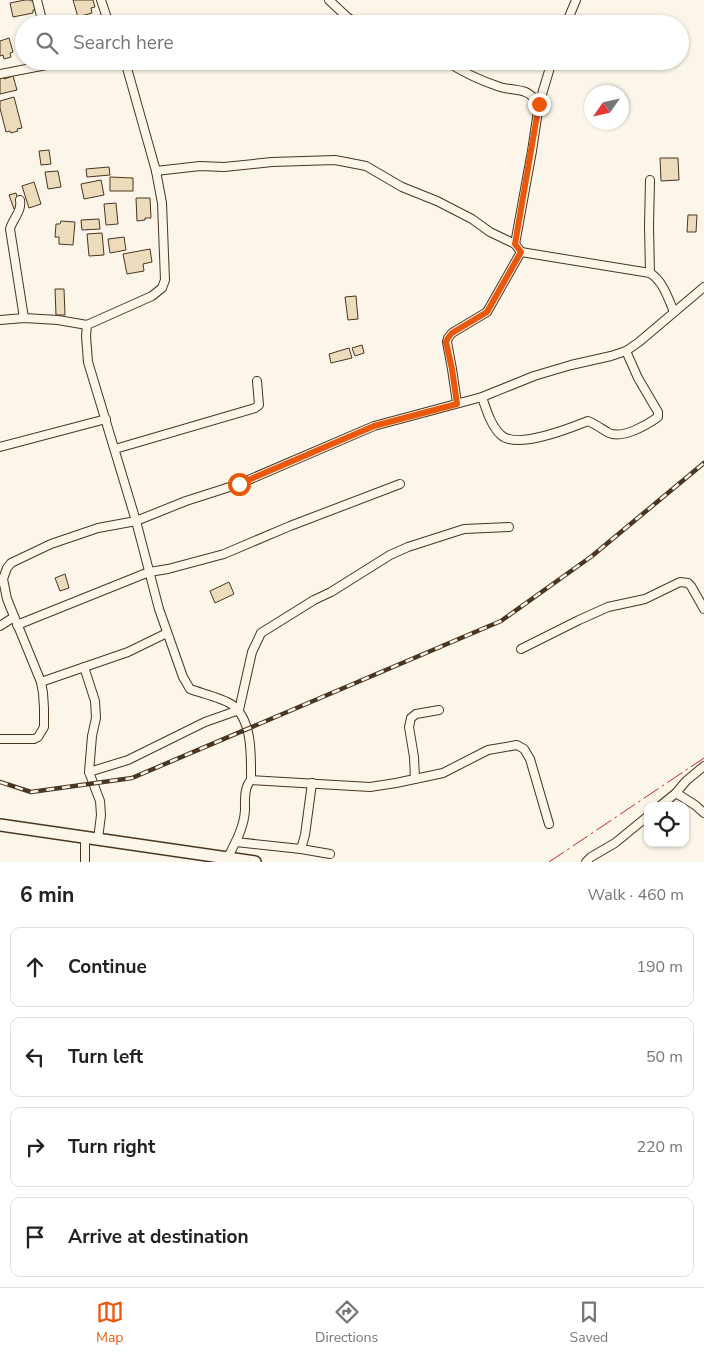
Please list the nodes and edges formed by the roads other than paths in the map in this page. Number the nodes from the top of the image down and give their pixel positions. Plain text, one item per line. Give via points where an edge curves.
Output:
1 (37, 0) edge
2 (101, 0) edge
3 (329, 0) edge
4 (576, 0) edge
5 (41, 15) edge
6 (106, 15) edge
7 (345, 15) edge
8 (570, 15) edge
9 (19, 70) edge
10 (128, 70) edge
11 (462, 70) edge
12 (549, 70) edge
13 (0, 74) edge
14 (539, 104) junction
15 (156, 171) junction
16 (650, 180) dead end
17 (20, 200) dead end
18 (515, 244) junction
19 (521, 252) junction
20 (650, 273) junction
21 (704, 286) edge
22 (674, 312) junction
23 (24, 318) junction
24 (0, 320) edge
25 (87, 325) junction
26 (626, 351) junction
27 (257, 381) dead end
28 (482, 396) junction
29 (457, 404) junction
30 (106, 419) junction
31 (0, 447) edge
32 (115, 449) junction
33 (400, 484) dead end
34 (136, 521) junction
35 (509, 527) dead end
36 (149, 572) junction
37 (704, 609) edge
38 (16, 621) junction
39 (0, 626) edge
40 (167, 633) junction
41 (521, 649) dead end
42 (84, 667) junction
43 (41, 682) junction
44 (239, 710) junction
45 (439, 710) dead end
46 (0, 739) edge
47 (704, 766) edge
48 (89, 772) junction
49 (415, 779) junction
50 (252, 780) junction
51 (312, 783) junction
52 (676, 793) junction
53 (665, 802) edge
54 (704, 813) edge
55 (644, 819) edge
56 (549, 824) dead end
57 (0, 825) edge
58 (85, 837) junction
59 (98, 839) junction
60 (236, 842) junction
61 (301, 849) junction
62 (330, 854) dead end
63 (227, 859) junction
64 (85, 862) edge
65 (255, 862) edge
66 (586, 862) edge

1 - 5 street
2 - 6 street
3 - 7 street
4 - 8 street
9 - 13 street
10 - 15 street
11 - 14 street via 501,87 526,91
12 - 14 street
14 - 18 street
15 - 18 street via 335,160 366,166
15 - 25 street via 162,203 165,280 162,288 152,296
16 - 20 street
17 - 23 street via 20,212 10,229
18 - 19 street
19 - 20 street
19 - 29 street via 487,312 452,333 446,342
20 - 22 street via 665,290
21 - 22 street
22 - 26 street
23 - 24 street
23 - 25 street
25 - 30 street via 88,362
26 - 28 street via 534,376
26 - 28 street via 658,412 653,421 627,434 611,434 588,421 544,436 509,439 495,427
27 - 32 street via 259,405 255,408
28 - 29 street
29 - 34 street via 374,426 239,484
30 - 31 street
30 - 32 street
32 - 34 street
33 - 36 street via 224,554
34 - 36 street
34 - 38 street via 98,528 51,544 11,563 3,579
35 - 44 street via 464,529 408,546 262,633 252,652
36 - 38 street
36 - 40 street
37 - 41 street via 691,586 680,582 645,599 608,607
38 - 39 street
38 - 43 street
40 - 42 street via 128,652
40 - 44 street via 190,689 229,702
42 - 43 street
42 - 48 street via 95,701 96,718
43 - 46 street via 42,733 34,739
44 - 48 street via 205,722 128,760
44 - 50 street via 251,748
45 - 49 street via 411,718 409,727
47 - 52 street
48 - 59 street via 100,801
49 - 51 street via 370,786
49 - 56 street via 443,773 488,750 517,745 530,759
50 - 51 street
50 - 60 street via 247,784 244,819
51 - 61 street
52 - 53 street
52 - 54 street
55 - 66 street
57 - 58 main road
58 - 59 main road
58 - 64 street
59 - 63 main road
60 - 61 street
60 - 63 street
61 - 62 street
63 - 65 main road

